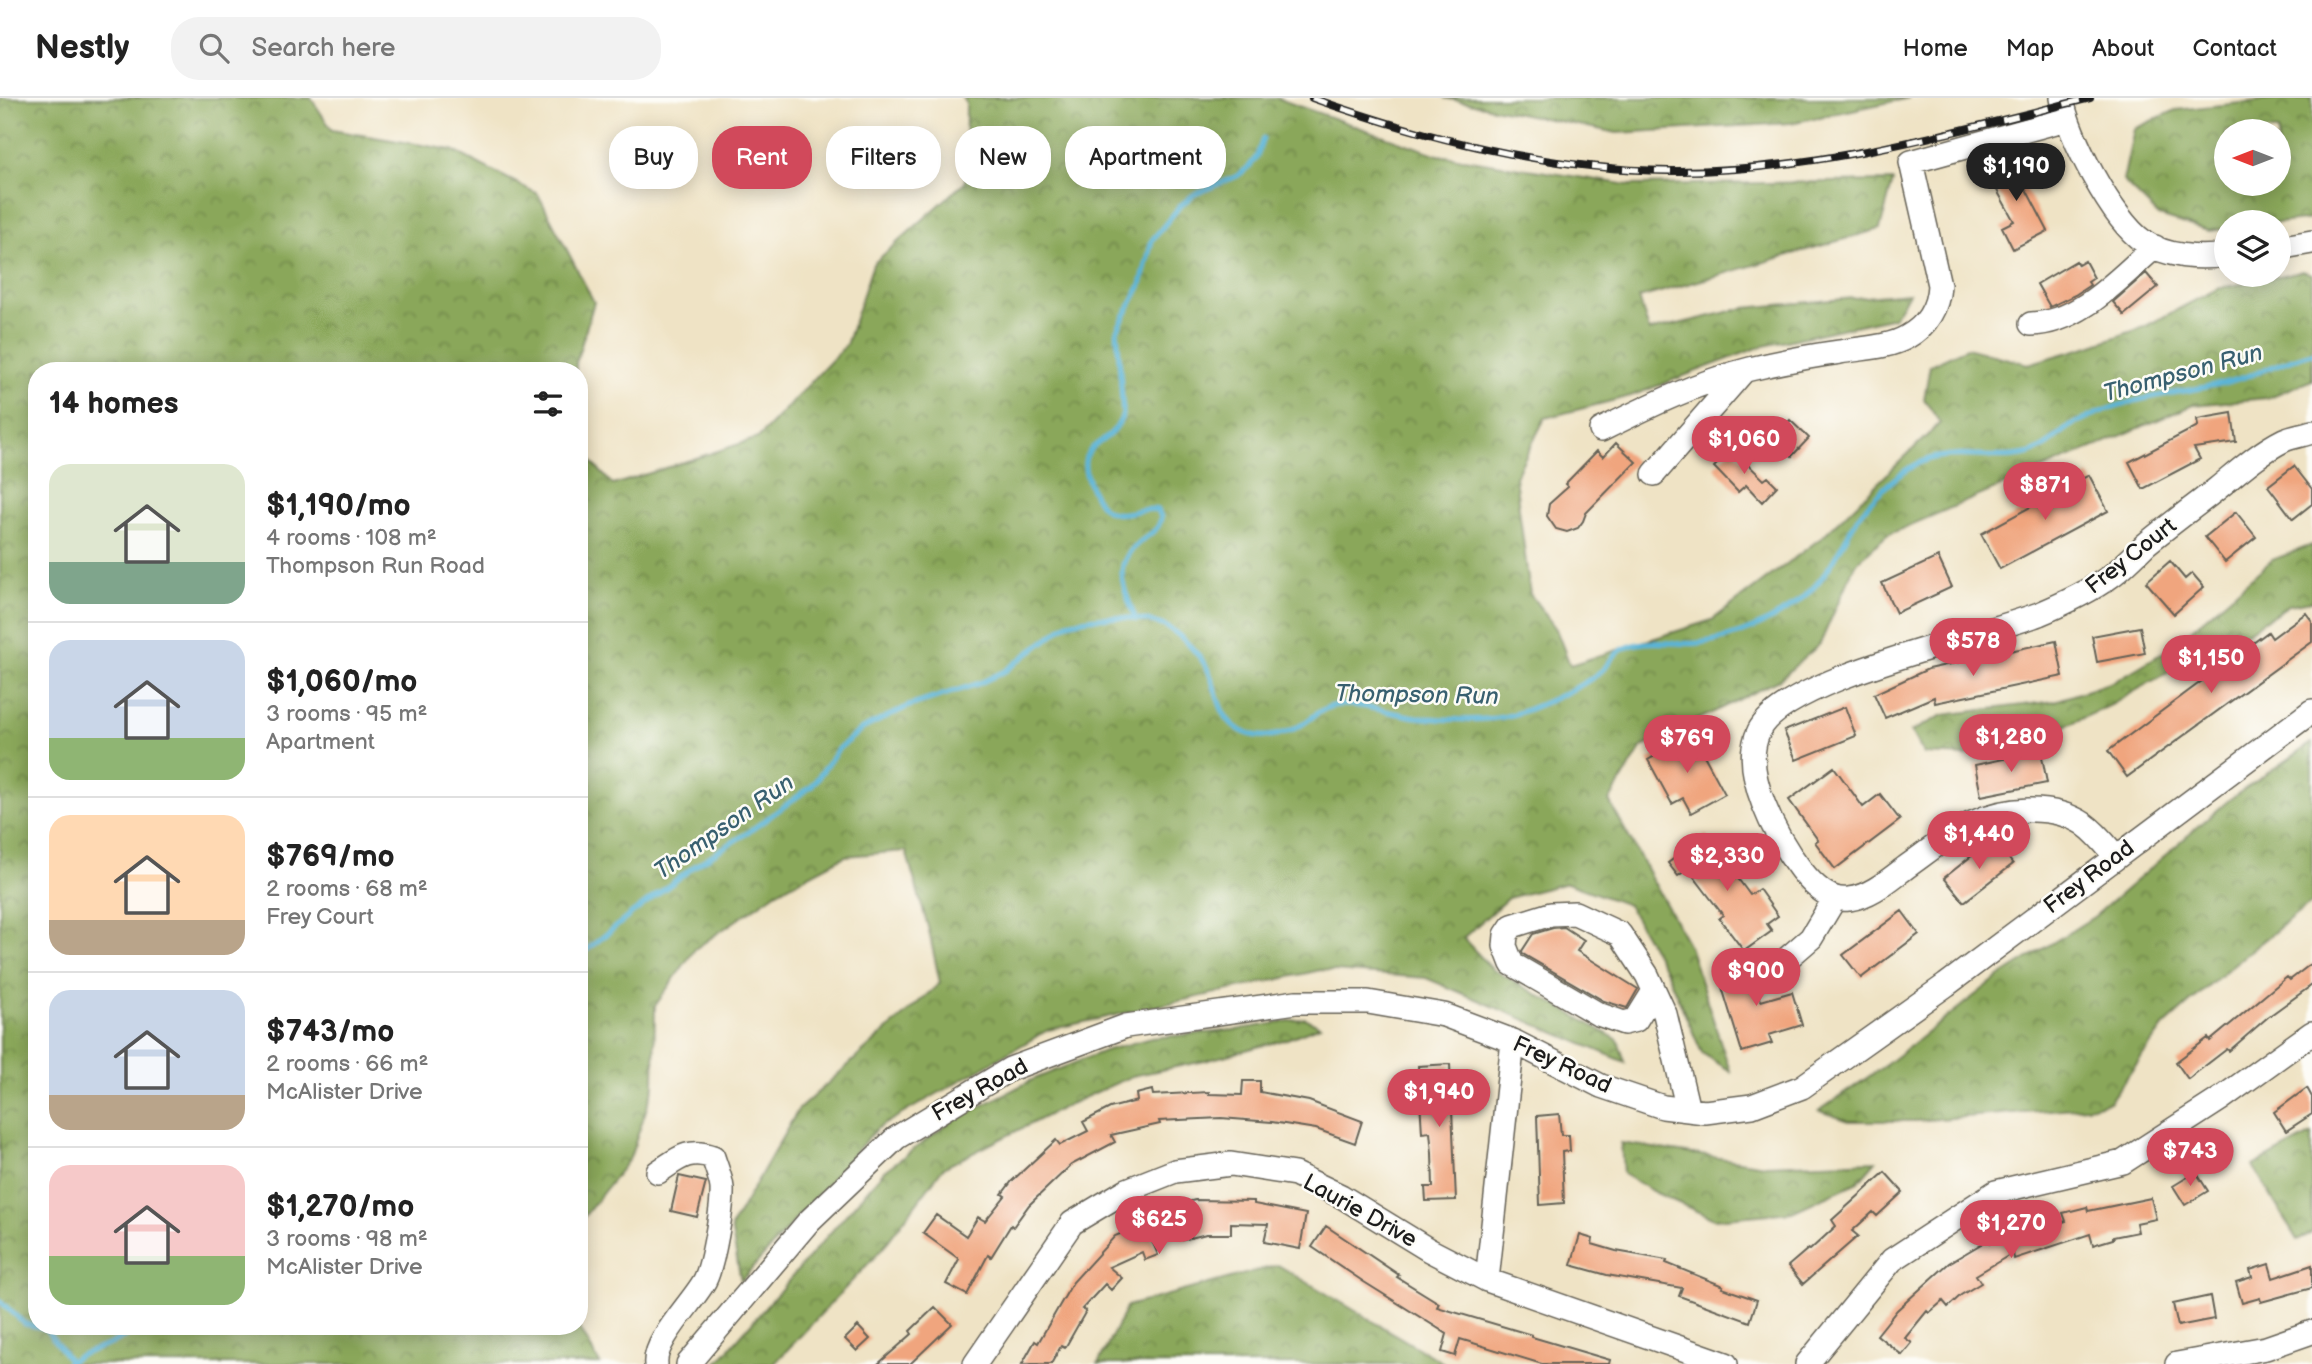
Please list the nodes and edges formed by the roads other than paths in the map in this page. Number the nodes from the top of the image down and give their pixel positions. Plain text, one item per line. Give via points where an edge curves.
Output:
1 (2065, 108) edge
2 (2312, 242) edge
3 (2291, 246) edge
4 (2155, 247) junction
5 (2214, 256) edge
6 (2031, 324) dead end
7 (1744, 371) junction
8 (1601, 430) dead end
9 (2312, 432) edge
10 (1654, 474) dead end
11 (2312, 711) edge
12 (2116, 857) junction
13 (1835, 898) junction
14 (1774, 970) dead end
15 (1654, 991) junction
16 (2312, 1032) edge
17 (1513, 1041) junction
18 (1688, 1110) junction
19 (658, 1172) dead end
20 (1487, 1280) junction
21 (2312, 1332) edge
22 (2268, 1356) edge
23 (656, 1364) edge
24 (688, 1364) edge
25 (975, 1364) edge
26 (1726, 1364) edge
27 (1807, 1364) edge
28 (2177, 1364) edge

1 - 4 street via 2079,150 2124,222
1 - 7 street via 1911,162 1939,285 1938,297 1922,326 1892,344
2 - 3 street
4 - 5 street via 2191,257
4 - 6 street via 2091,301 2045,324
7 - 8 street via 1680,392
7 - 10 street
9 - 13 street, Frey Court via 2286,439 2259,455 2111,576 2078,596 2038,614 1886,661 1810,691 1768,718 1754,745 1759,790 1769,817 1802,871
11 - 12 street, Frey Road
12 - 13 street via 2083,824 2064,815 2017,811 1971,824 1878,887 1848,899
12 - 18 street, Frey Road via 1802,1087 1752,1106
13 - 14 street via 1811,938
15 - 15 street via 1620,934 1575,913 1551,914 1512,926 1506,935 1512,964 1598,1014 1624,1023 1636,1020
15 - 18 street via 1665,1014
16 - 27 street via 2123,1162 1996,1192 1892,1260
17 - 18 street, Frey Road via 1601,1086 1663,1107
17 - 20 street
17 - 24 street, Frey Road via 1444,1015 1368,1002 1296,1002 1126,1026 1010,1069 896,1138 809,1222
19 - 23 street via 686,1154 701,1153 713,1157 722,1188 713,1257 705,1279 663,1340
20 - 25 street, Laurie Drive via 1295,1174 1231,1164 1175,1171 1127,1190 1072,1223
20 - 26 street, Laurie Drive
21 - 22 street
22 - 28 street

